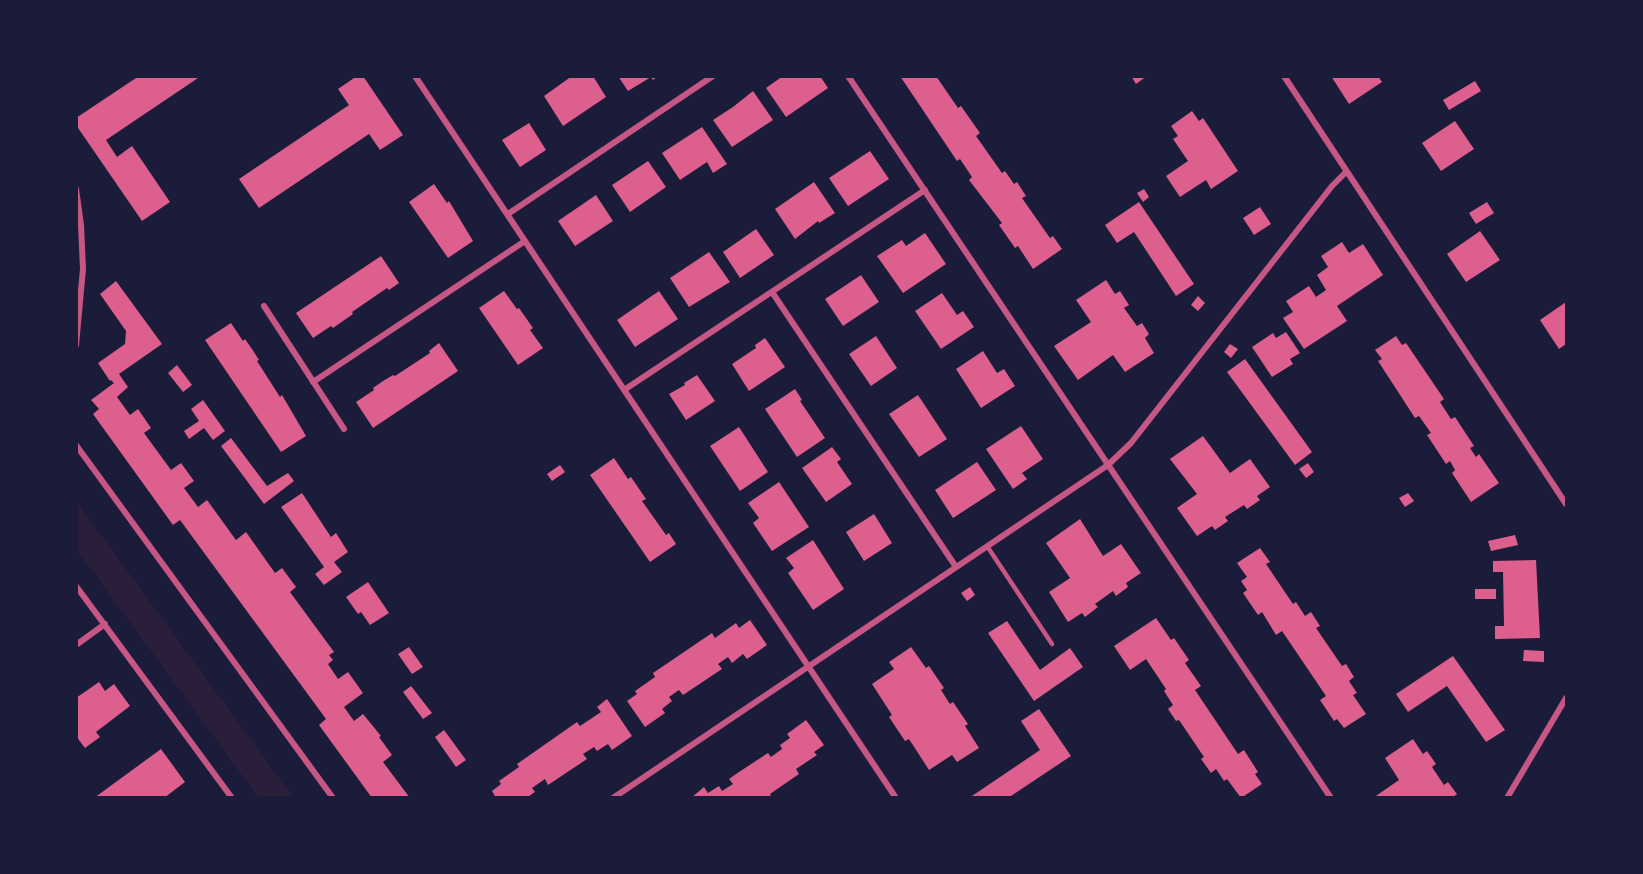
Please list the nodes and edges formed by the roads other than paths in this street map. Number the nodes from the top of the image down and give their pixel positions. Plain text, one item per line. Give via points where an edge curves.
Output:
1 (415, 76) edge
2 (713, 76) edge
3 (848, 76) edge
4 (1284, 76) edge
5 (1346, 172) junction
6 (76, 189) edge
7 (925, 190) junction
8 (508, 214) junction
9 (525, 241) junction
10 (772, 292) junction
11 (264, 306) dead end
12 (76, 345) edge
13 (313, 382) junction
14 (624, 390) junction
15 (344, 429) dead end
16 (76, 445) edge
17 (1108, 465) junction
18 (1566, 504) edge
19 (987, 546) junction
20 (956, 567) junction
21 (76, 586) edge
22 (105, 624) junction
23 (1052, 644) dead end
24 (76, 645) edge
25 (809, 666) junction
26 (1566, 698) edge
27 (232, 798) edge
28 (333, 798) edge
29 (613, 798) edge
30 (896, 798) edge
31 (1330, 798) edge
32 (1507, 798) edge

1 - 8 street
2 - 8 street
3 - 7 street
4 - 5 street
5 - 17 street via 1131,442
5 - 18 street
6 - 12 street via 83,269
7 - 10 street
7 - 17 street
8 - 9 street
9 - 13 street
9 - 14 street
10 - 14 street
10 - 20 street
11 - 13 street
13 - 15 street
14 - 25 street
16 - 28 street
17 - 19 street
17 - 31 street
19 - 20 street
19 - 23 lane
20 - 25 street
21 - 22 street
22 - 24 street
22 - 27 street
25 - 29 street
25 - 30 street
26 - 32 street

